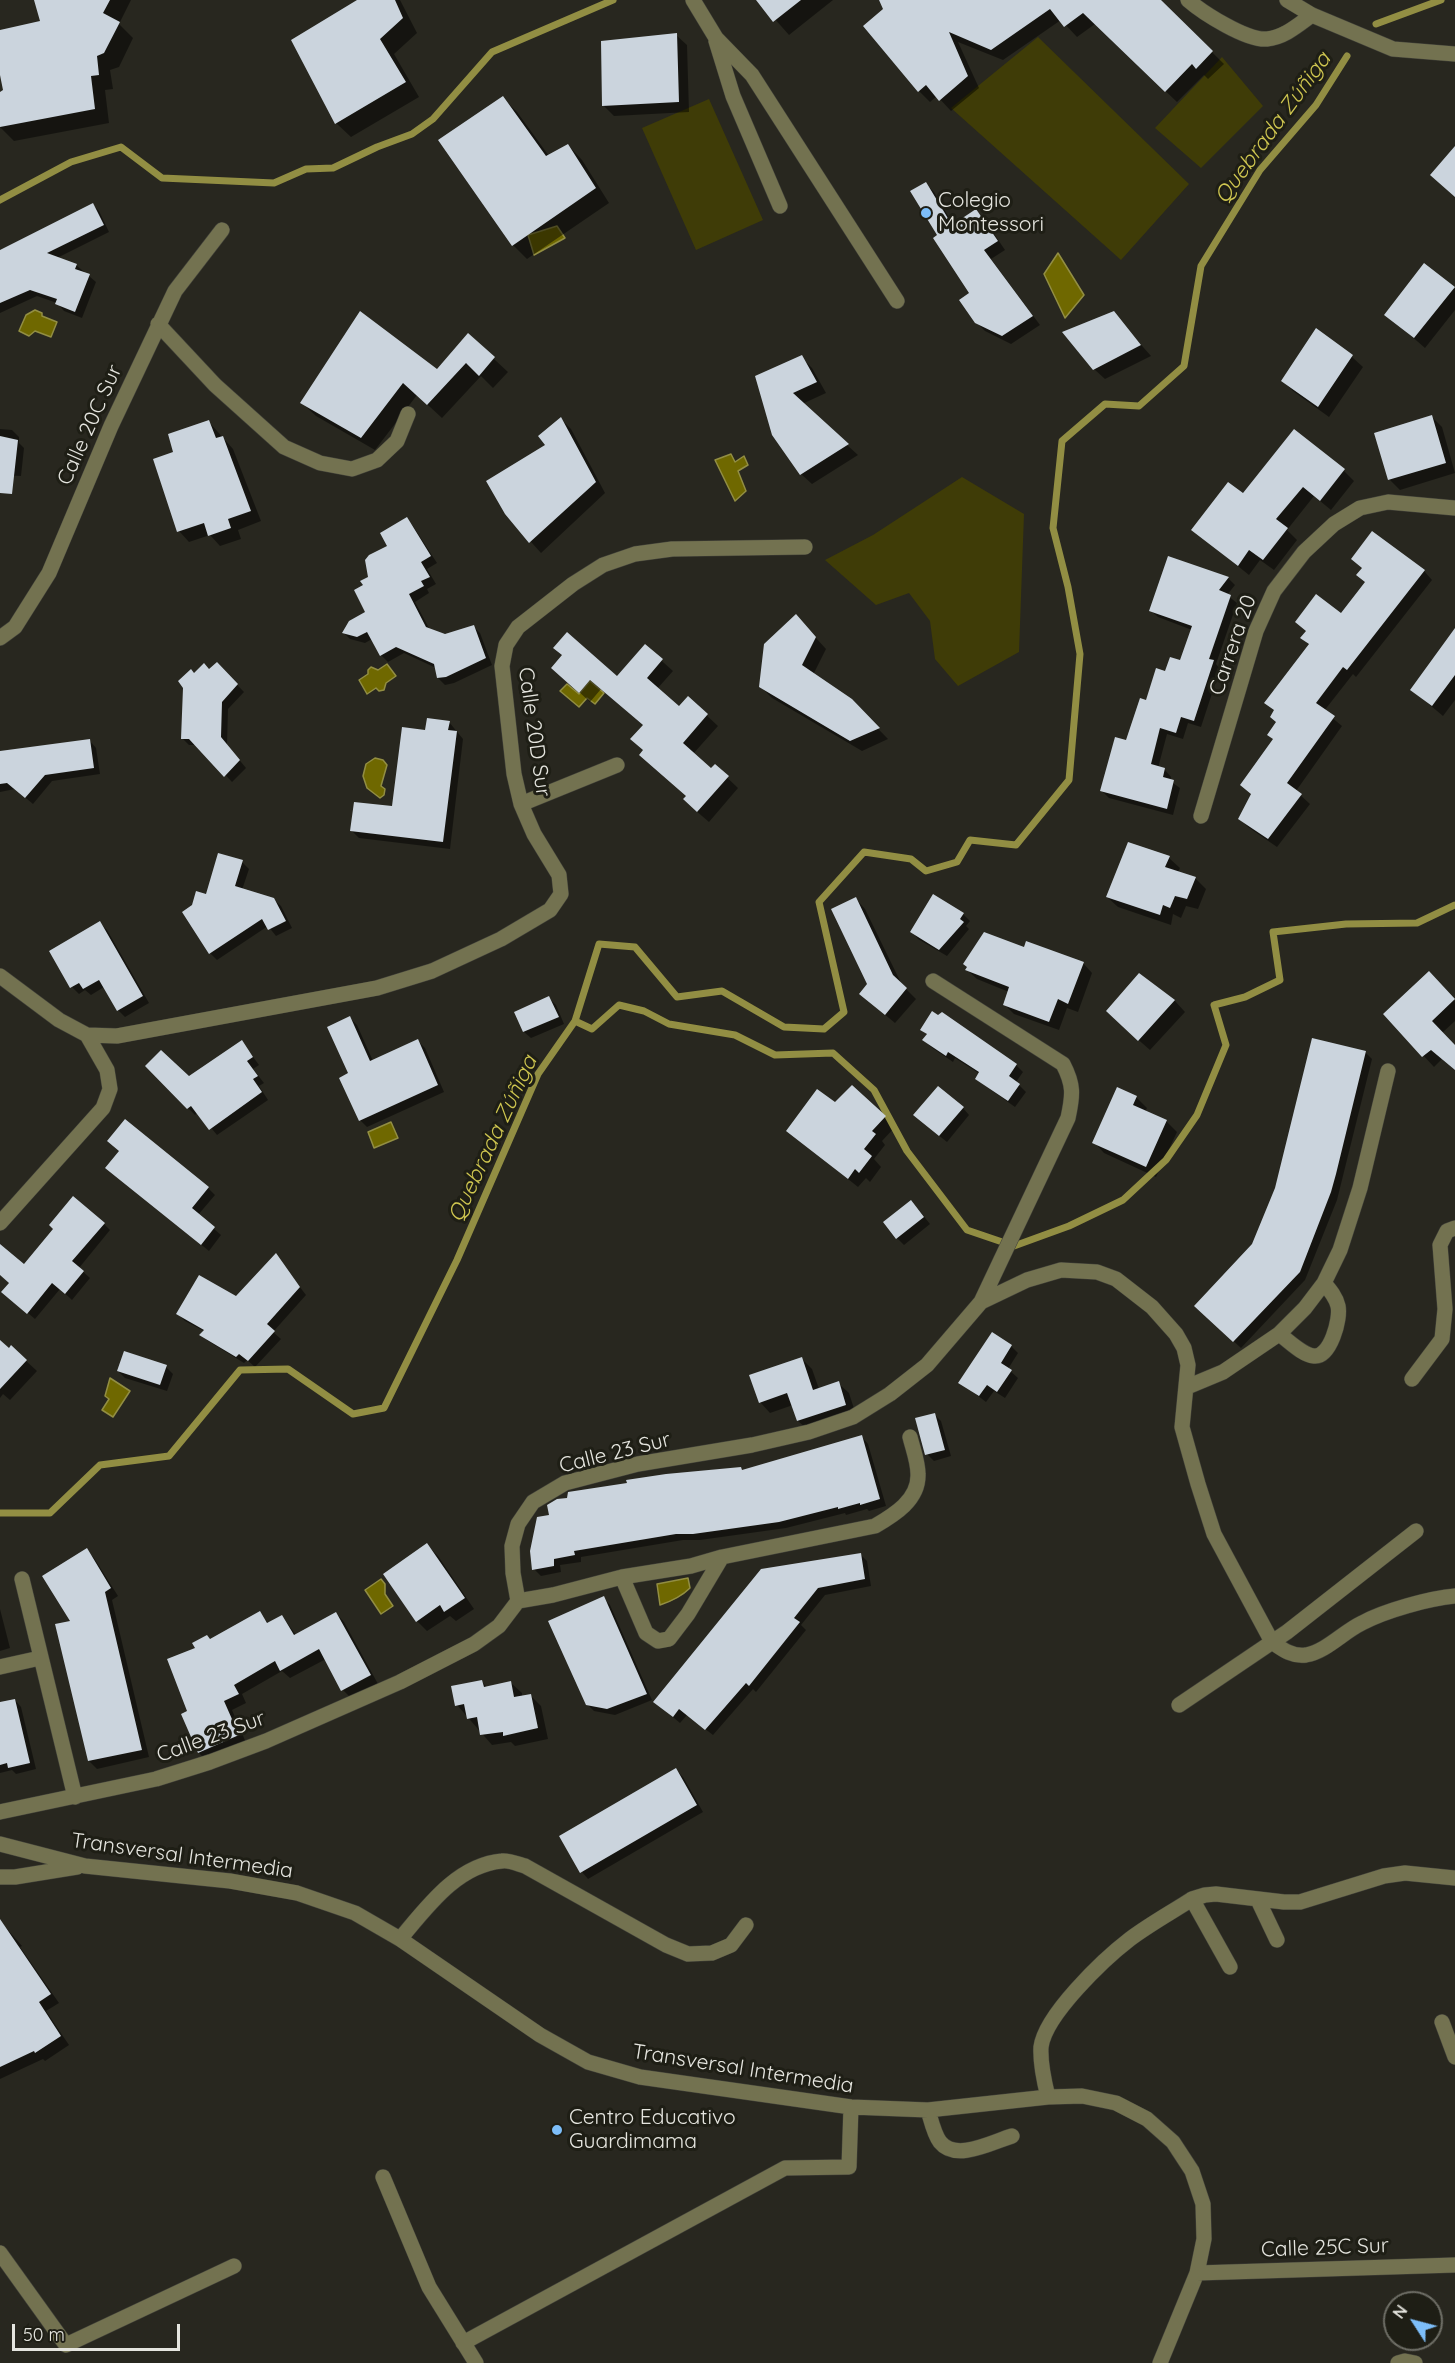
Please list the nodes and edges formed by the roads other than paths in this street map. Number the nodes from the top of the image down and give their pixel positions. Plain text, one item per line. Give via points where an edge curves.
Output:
1 (693, 0) edge
2 (1188, 0) edge
3 (1287, 0) edge
4 (1312, 15) junction
5 (716, 38) junction
6 (1455, 54) edge
7 (780, 206) dead end
8 (222, 230) dead end
9 (897, 301) dead end
10 (158, 324) junction
11 (408, 414) dead end
12 (1455, 508) edge
13 (805, 547) dead end
14 (0, 638) edge
15 (617, 765) dead end
16 (521, 804) junction
17 (1201, 816) dead end
18 (0, 976) edge
19 (933, 981) dead end
20 (87, 1035) junction
21 (1388, 1071) dead end
22 (0, 1223) edge
23 (1455, 1228) edge
24 (1324, 1283) junction
25 (981, 1302) junction
26 (1279, 1334) junction
27 (1412, 1379) dead end
28 (1187, 1387) junction
29 (910, 1437) dead end
30 (1416, 1531) dead end
31 (722, 1557) junction
32 (622, 1577) junction
33 (22, 1579) dead end
34 (1455, 1596) edge
35 (518, 1601) junction
36 (1272, 1642) junction
37 (40, 1658) junction
38 (0, 1667) edge
39 (1179, 1705) dead end
40 (75, 1797) junction
41 (0, 1812) edge
42 (0, 1844) edge
43 (86, 1866) junction
44 (0, 1877) edge
45 (1455, 1878) edge
46 (1192, 1899) junction
47 (1258, 1900) junction
48 (746, 1925) dead end
49 (400, 1939) junction
50 (1277, 1940) dead end
51 (1230, 1967) dead end
52 (1442, 2022) dead end
53 (1455, 2057) edge
54 (1048, 2097) junction
55 (851, 2107) junction
56 (928, 2110) junction
57 (1012, 2136) dead end
58 (383, 2177) dead end
59 (0, 2253) edge
60 (1455, 2265) edge
61 (234, 2266) dead end
62 (1197, 2273) junction
63 (463, 2343) junction
64 (476, 2363) edge
65 (1160, 2363) edge
66 (1398, 2363) edge
67 (1415, 2363) edge

1 - 5 street
2 - 4 street via 1235,30 1265,39 1286,34
3 - 4 street
4 - 6 street via 1393,49
5 - 7 street via 733,96
5 - 9 street via 752,75
8 - 10 street, Calle 20C Sur via 175,291
10 - 11 street via 215,385 284,447 320,463 352,469 377,460 397,441
10 - 14 street, Calle 20C Sur via 49,573 15,627
12 - 17 street, Carrera 20 via 1388,502 1360,508 1334,524 1304,552 1274,591 1256,631
13 - 16 street, Calle 20D Sur via 672,549 635,554 603,565 518,627 506,645 502,666
15 - 16 street
16 - 20 street, Calle 20D Sur via 534,834 560,875 561,894 550,910 501,939 432,971 377,988 117,1035
18 - 20 street via 58,1020
19 - 25 street via 1063,1064 1071,1079 1068,1118
20 - 22 street via 107,1070 110,1089 103,1108
21 - 24 street via 1360,1188 1340,1250
23 - 27 street via 1447,1231 1440,1245 1445,1309 1442,1339
24 - 26 street
24 - 26 street via 1339,1309 1338,1326 1327,1348 1319,1356 1312,1356
25 - 28 street, Calle 23 Sur via 1061,1270 1097,1272 1116,1279 1152,1307 1176,1334 1188,1365
25 - 35 street, Calle 23 Sur via 927,1365 853,1417 763,1443 638,1464 565,1483 533,1502 518,1524 512,1546
26 - 28 street via 1223,1372
28 - 36 street, Calle 23 Sur via 1182,1427 1214,1534
29 - 31 street via 918,1475 912,1497 895,1515 875,1526
30 - 36 street
31 - 32 street
31 - 32 street via 669,1639 658,1641 646,1633
32 - 35 street
33 - 37 street
34 - 36 street via 1386,1612 1360,1623 1321,1650 1304,1655 1288,1653
35 - 40 street, Calle 23 Sur via 499,1626 474,1644 400,1682 210,1762
36 - 39 street
37 - 38 street
37 - 40 street
40 - 41 street, Calle 23 Sur
42 - 43 street, Transversal Intermedia
43 - 44 street
43 - 49 street, Transversal Intermedia via 230,1881 297,1893 355,1913
45 - 47 street via 1383,1876 1300,1902
46 - 47 street via 1216,1894
46 - 51 street
46 - 54 street via 1130,1940 1069,1997 1052,2019 1041,2046
47 - 50 street
48 - 49 street via 731,1945 712,1953 688,1954 525,1866 504,1860 480,1865 462,1875
49 - 55 street, Transversal Intermedia via 540,2035 588,2062 640,2077
52 - 53 street
54 - 56 street, Transversal Intermedia
54 - 62 street, Transversal Intermedia via 1082,2096 1116,2103 1147,2119 1173,2142 1192,2171 1203,2204 1204,2239
55 - 56 street, Transversal Intermedia
55 - 63 street via 849,2167 785,2168
56 - 57 street via 938,2140 948,2149 960,2151
58 - 63 street via 429,2287
59 - 61 street via 66,2345
60 - 62 street, Calle 25C Sur
62 - 65 street, Transversal Intermedia
63 - 64 street
66 - 67 street

